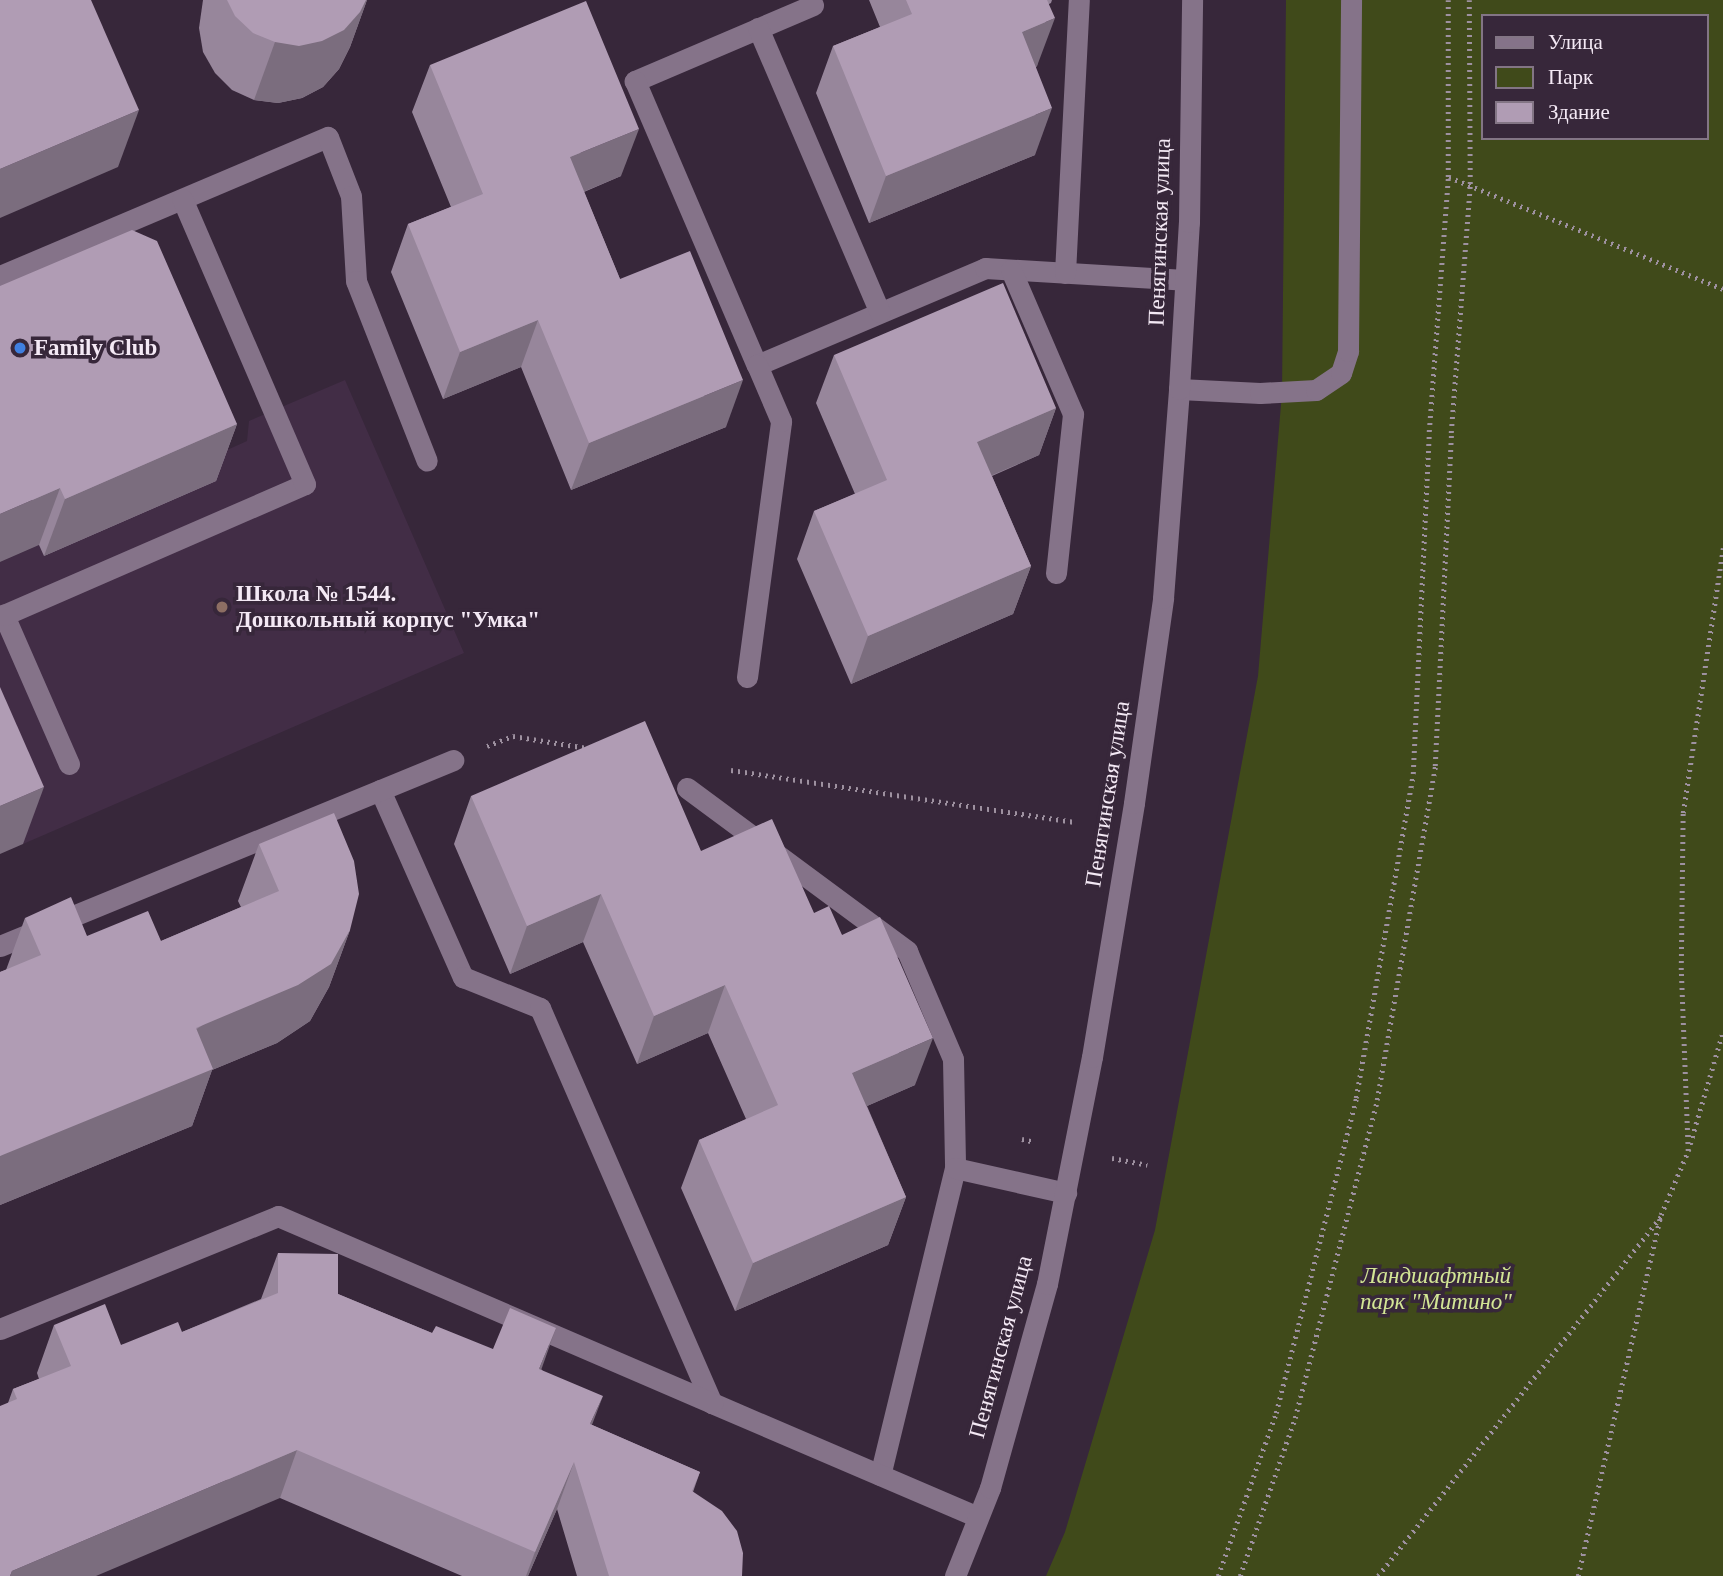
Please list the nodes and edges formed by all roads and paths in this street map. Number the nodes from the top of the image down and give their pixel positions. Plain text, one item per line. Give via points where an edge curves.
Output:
1 (1079, 0) edge
2 (1192, 0) edge
3 (1351, 0) edge
4 (1448, 0) edge
5 (1469, 0) edge
6 (813, 5) dead end
7 (758, 28) junction
8 (1448, 177) junction
9 (1470, 184) junction
10 (182, 199) junction
11 (1011, 270) junction
12 (1065, 273) junction
13 (0, 276) edge
14 (1185, 280) junction
15 (1723, 289) edge
16 (880, 313) junction
17 (757, 365) junction
18 (1179, 389) junction
19 (427, 461) dead end
20 (1723, 548) edge
21 (1056, 573) dead end
22 (747, 677) dead end
23 (596, 749) edge
24 (453, 760) joint
25 (69, 764) dead end
26 (720, 768) dead end
27 (687, 789) dead end
28 (380, 790) junction
29 (1073, 822) dead end
30 (0, 946) edge
31 (1723, 1031) edge
32 (1022, 1139) dead end
33 (1037, 1142) dead end
34 (1688, 1151) junction
35 (1108, 1157) dead end
36 (1147, 1164) dead end
37 (955, 1168) junction
38 (1066, 1193) junction
39 (1661, 1215) junction
40 (0, 1329) edge
41 (712, 1403) junction
42 (880, 1475) junction
43 (978, 1517) junction
44 (955, 1576) edge
45 (1217, 1576) edge
46 (1240, 1576) edge
47 (1378, 1576) edge
48 (1578, 1576) edge

1 - 12 street
2 - 14 street, Пенягинская улица
3 - 18 street via 1348,351 1341,373 1316,390
4 - 8 path
5 - 9 path
6 - 7 street
7 - 16 street
7 - 17 street via 635,81
8 - 9 path
8 - 45 path via 1429,432 1413,774 1356,1098 1276,1413
9 - 15 path
9 - 46 path via 1451,433 1436,766 1377,1100 1295,1418
10 - 13 street
10 - 19 street via 328,137 351,196 356,281
10 - 25 street via 305,484 4,615
11 - 12 street
11 - 16 street via 985,268
11 - 21 street via 1073,414
12 - 14 street
14 - 18 street, Пенягинская улица
16 - 17 street
17 - 22 street via 780,421
18 - 38 street, Пенягинская улица via 1163,598 1130,830
20 - 34 path via 1683,813 1681,970
23 - 24 path via 513,736
24 - 28 street
26 - 29 path
27 - 37 street via 907,951 953,1059
28 - 30 street
28 - 41 street via 463,978 540,1007
31 - 34 path
32 - 33 path
34 - 39 path
35 - 36 path
37 - 38 street
37 - 42 street
38 - 43 street, Пенягинская улица via 1046,1284
39 - 47 path
39 - 48 path
40 - 41 street via 278,1216
41 - 42 street
42 - 43 street
43 - 44 street, Пенягинская улица

